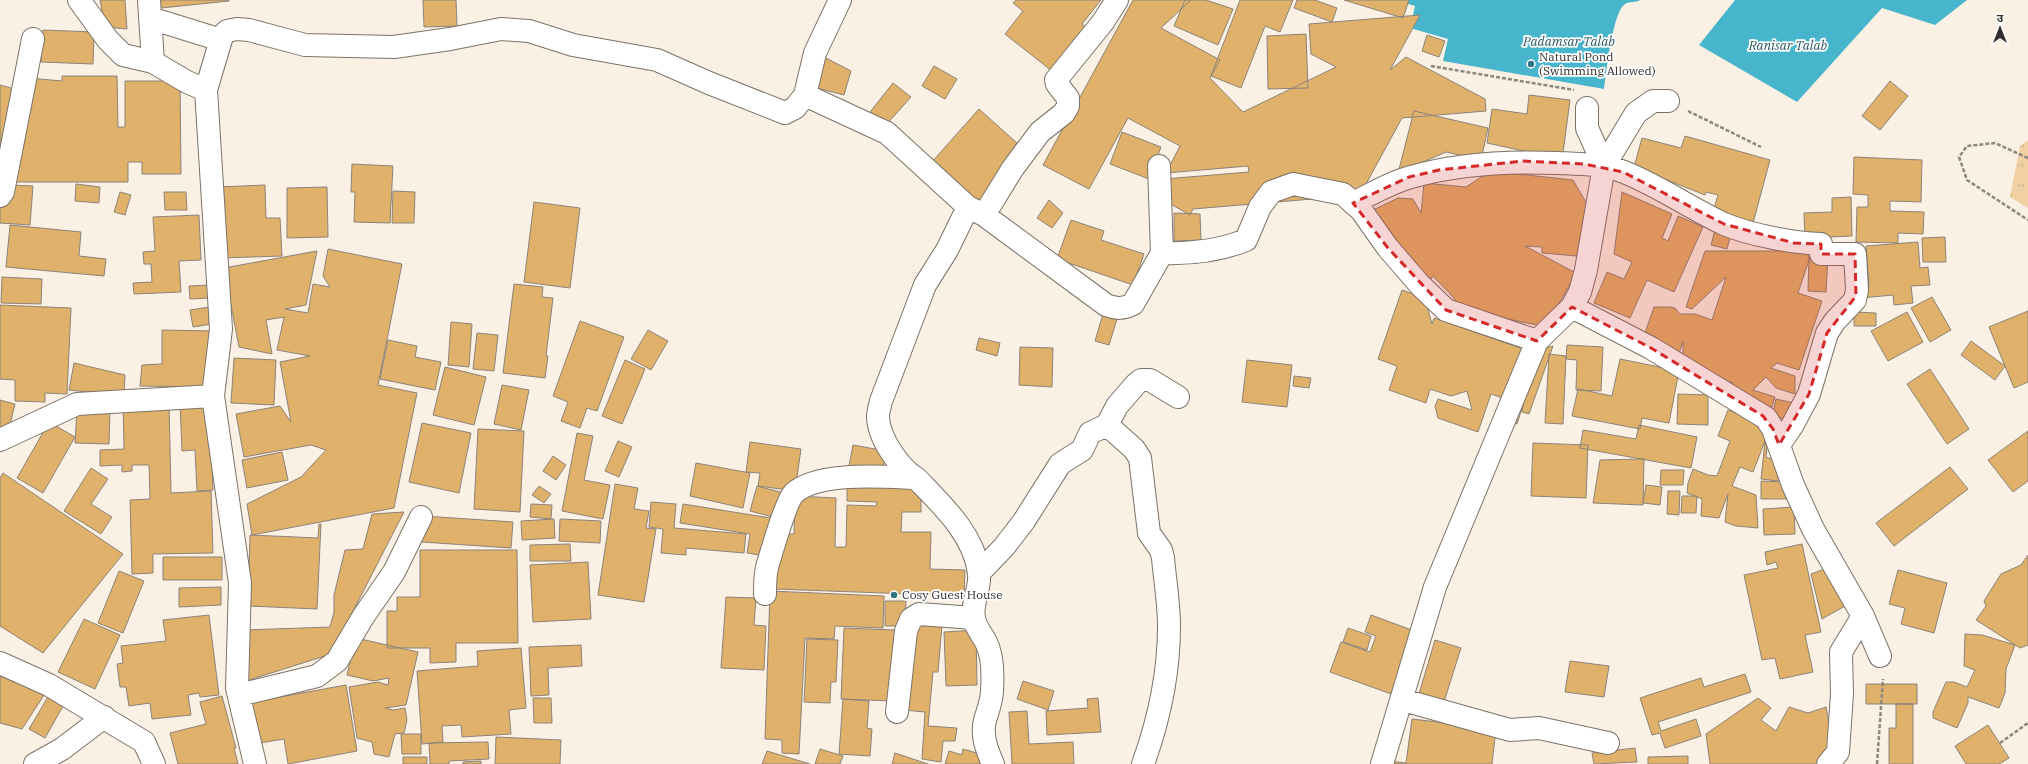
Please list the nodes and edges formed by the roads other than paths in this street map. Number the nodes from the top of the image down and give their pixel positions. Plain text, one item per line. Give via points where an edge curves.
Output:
1 (79, 0) edge
2 (840, 0) edge
3 (1117, 0) edge
4 (150, 9) edge
5 (33, 39) dead end
6 (221, 40) junction
7 (153, 62) junction
8 (206, 90) junction
9 (805, 95) junction
10 (1668, 101) road end
11 (1587, 108) road end
12 (1159, 166) dead end
13 (1604, 166) junction
14 (0, 196) edge
15 (1353, 203) junction
16 (976, 211) junction
17 (1162, 252) junction
18 (1572, 306) junction
19 (1537, 341) junction
20 (214, 396) junction
21 (1178, 397) dead end
22 (1107, 425) junction
23 (0, 440) edge
24 (1779, 446) junction
25 (916, 478) junction
26 (420, 517) dead end
27 (979, 573) junction
28 (764, 594) dead end
29 (1863, 616) junction
30 (974, 618) junction
31 (1880, 656) road end
32 (0, 664) edge
33 (239, 696) junction
34 (1403, 700) junction
35 (897, 712) dead end
36 (104, 716) junction
37 (1608, 743) dead end
38 (35, 764) edge
39 (154, 764) edge
40 (254, 764) edge
41 (993, 764) edge
42 (1143, 764) edge
43 (1382, 764) edge
44 (1828, 764) edge

1 - 7 street via 108,40 123,55
2 - 9 street via 815,53
3 - 16 street via 1103,22 1056,80 1068,98 1068,106 1064,113 1040,132
4 - 6 street
4 - 7 street
5 - 14 street via 3,192
6 - 8 street
6 - 9 street via 227,31 237,29 305,45 394,47 501,29 529,31 573,45 657,60 785,113 795,108
7 - 8 street
8 - 20 street via 221,329
9 - 16 street via 887,133
10 - 13 street via 1653,101 1636,113
11 - 13 street via 1587,128
12 - 17 street
13 - 15 street via 1523,161 1440,170 1409,177
13 - 18 street via 1586,270 1580,292
13 - 24 street via 1637,178 1724,224 1794,243 1821,244 1821,254 1855,254 1855,300 1830,326 1809,394
15 - 17 street via 1343,194 1293,184 1271,192 1260,207 1246,240 1229,247 1190,254
15 - 19 street via 1361,210 1392,253 1446,310
16 - 17 street via 1106,305 1116,308 1125,308 1133,304
16 - 25 street via 925,285 881,401 878,416 883,439 908,473
18 - 19 street
18 - 24 street via 1651,348 1763,416 1774,429
19 - 34 street via 1435,587
20 - 23 street via 77,404
20 - 33 street via 240,583 237,688
21 - 22 street via 1154,381 1141,380 1117,406
22 - 27 street via 1090,433 1082,450 1060,464 1024,521
22 - 42 street via 1134,449 1140,458 1149,533 1161,550 1163,558 1169,625 1164,689
24 - 29 street via 1793,485 1813,528
25 - 27 street via 953,517 975,554
25 - 28 street via 853,476 820,482 794,493 769,562
26 - 33 street via 394,572 337,661 317,676
27 - 30 street via 980,588 974,606
29 - 31 street
29 - 44 street via 1842,652 1838,752
30 - 35 street via 919,614 910,619 906,631
30 - 41 street via 987,643 991,662 992,690 984,741
32 - 36 street via 49,685
33 - 40 street
34 - 37 street via 1510,730 1538,728
34 - 43 street
36 - 38 street via 62,749
36 - 39 street via 144,742

